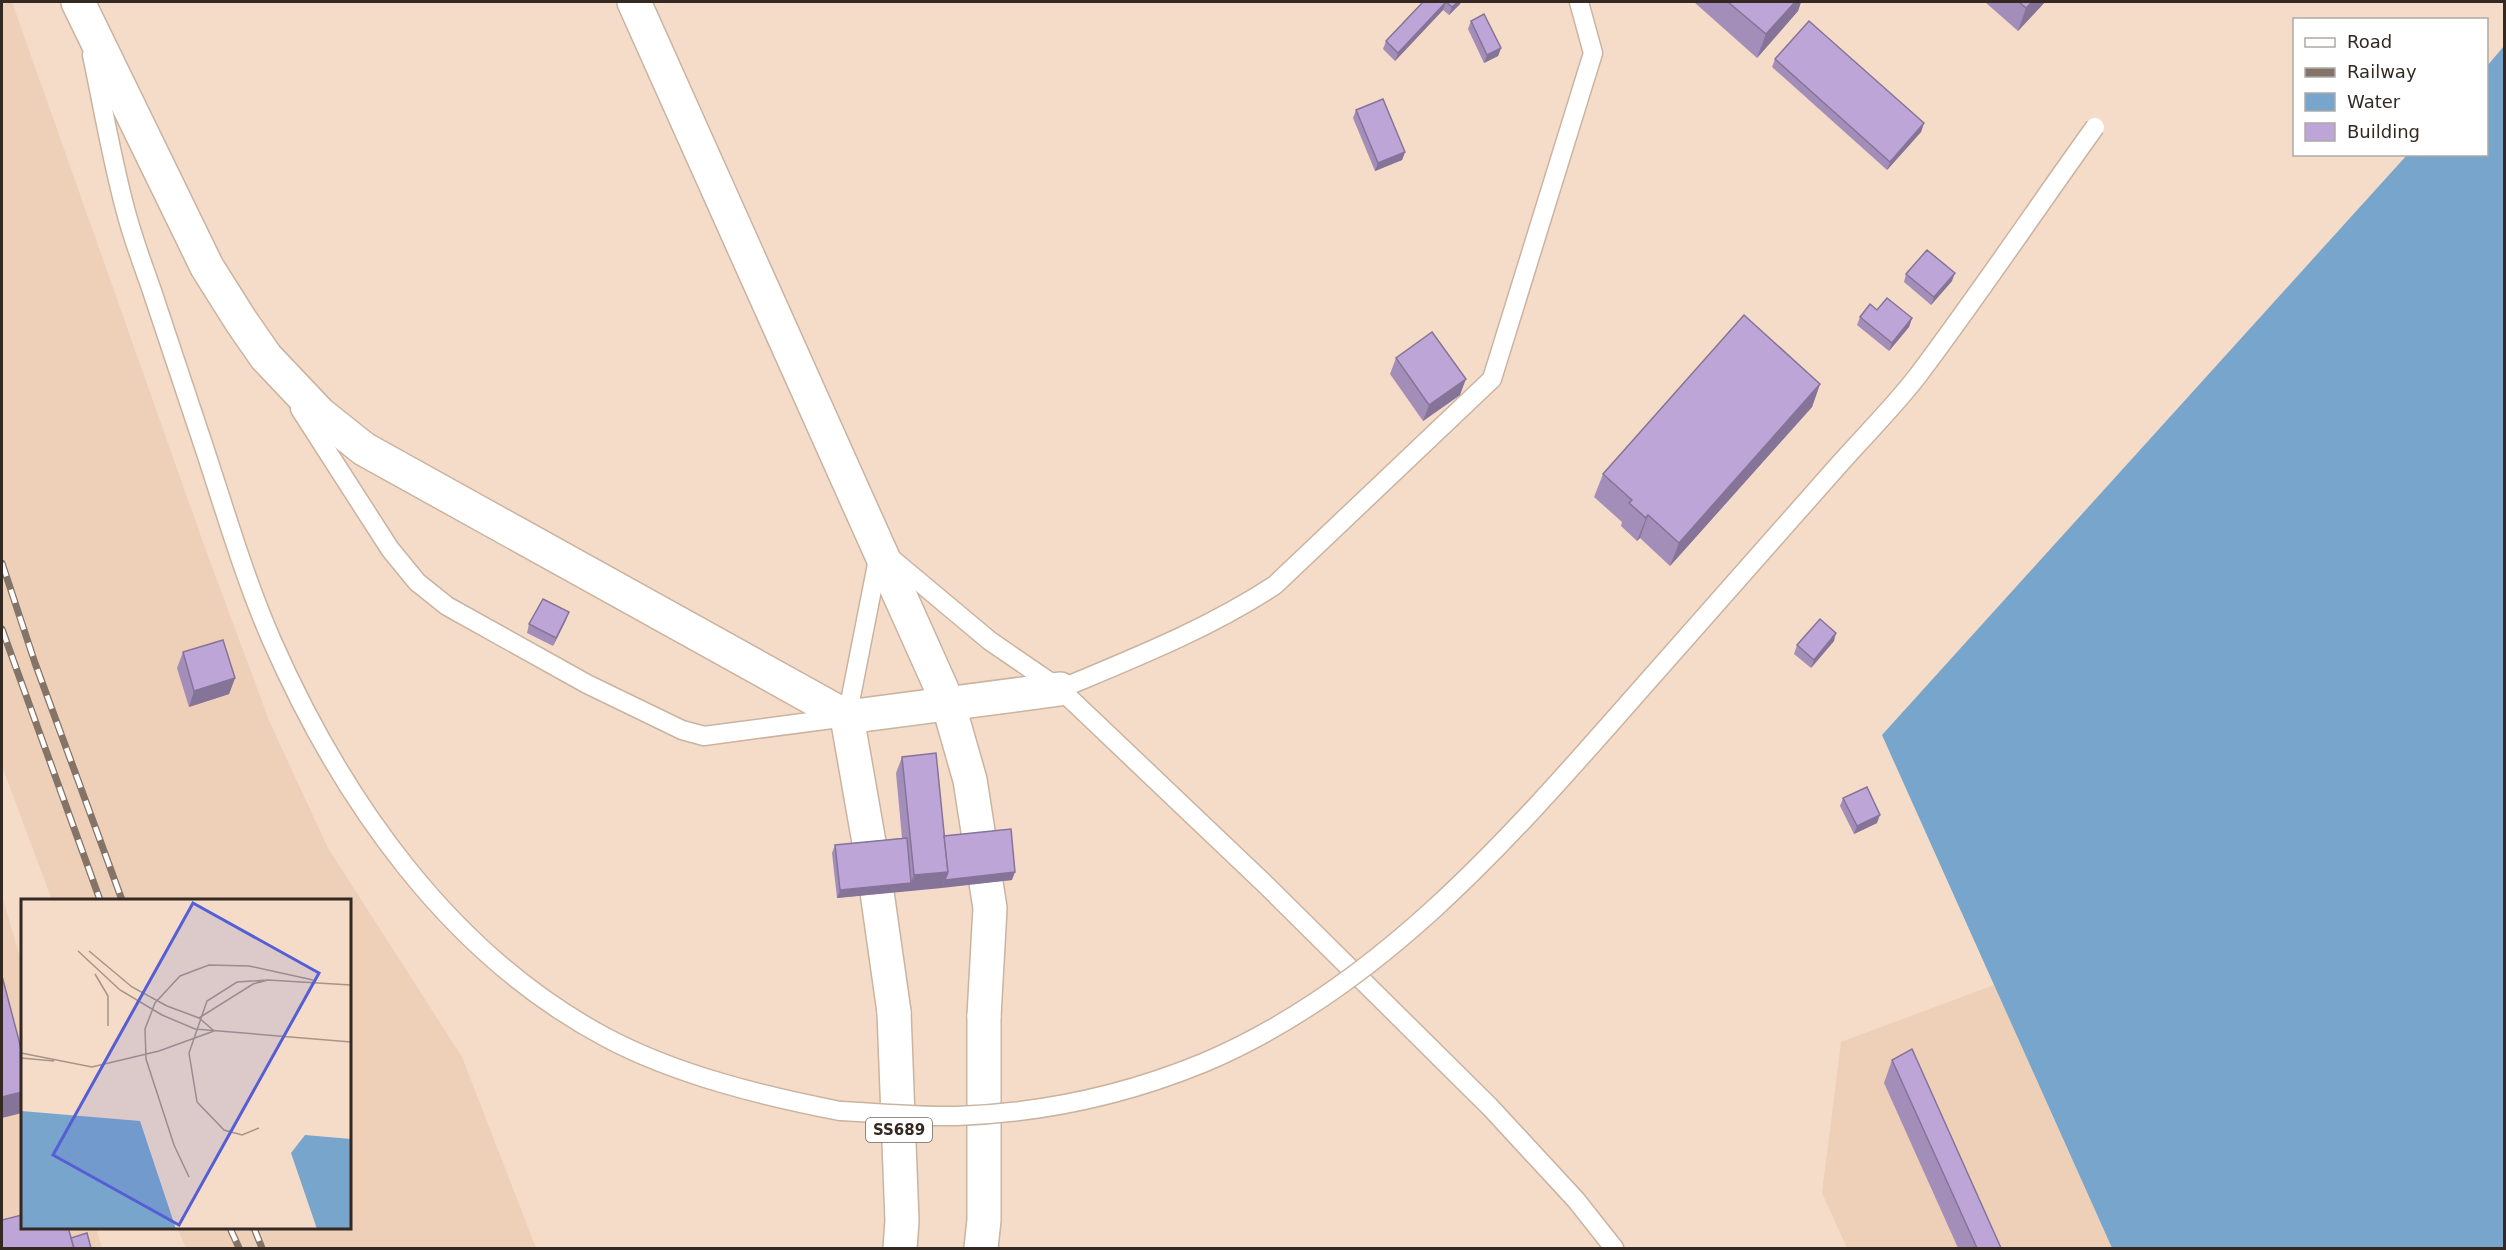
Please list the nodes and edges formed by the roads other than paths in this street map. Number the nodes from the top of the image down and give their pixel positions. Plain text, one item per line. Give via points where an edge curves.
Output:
1 (634, 2) edge
2 (1579, 2) edge
3 (80, 6) edge
4 (2095, 127) dead end
5 (266, 357) junction
6 (880, 549) junction
7 (1060, 689) junction
8 (948, 703) junction
9 (848, 717) junction
10 (900, 1248) edge
11 (981, 1248) edge
12 (1614, 1248) edge

1 - 6 main road
2 - 7 lane via 1593,53 1492,379 1275,585 1240,608 1159,648
3 - 4 lane, bridge via 126,213 241,560 271,640 348,786 407,868 466,936 542,996 608,1039 686,1071 768,1097 840,1111 955,1116 1008,1113 1097,1097 1153,1081 1204,1062 1268,1030 1332,991 1387,949 1447,897 1546,796 1917,376
3 - 5 main road via 207,267
5 - 9 main road via 320,414 364,449
5 - 9 lane via 390,549 410,574 447,606 587,684 682,730 704,735
6 - 7 lane via 990,641
6 - 8 main road
6 - 9 lane
7 - 8 main road
7 - 12 lane via 1267,886 1490,1107 1576,1200
8 - 9 main road
8 - 11 main road via 970,780 990,908 984,1016
9 - 10 main road, SS689 via 894,1012

